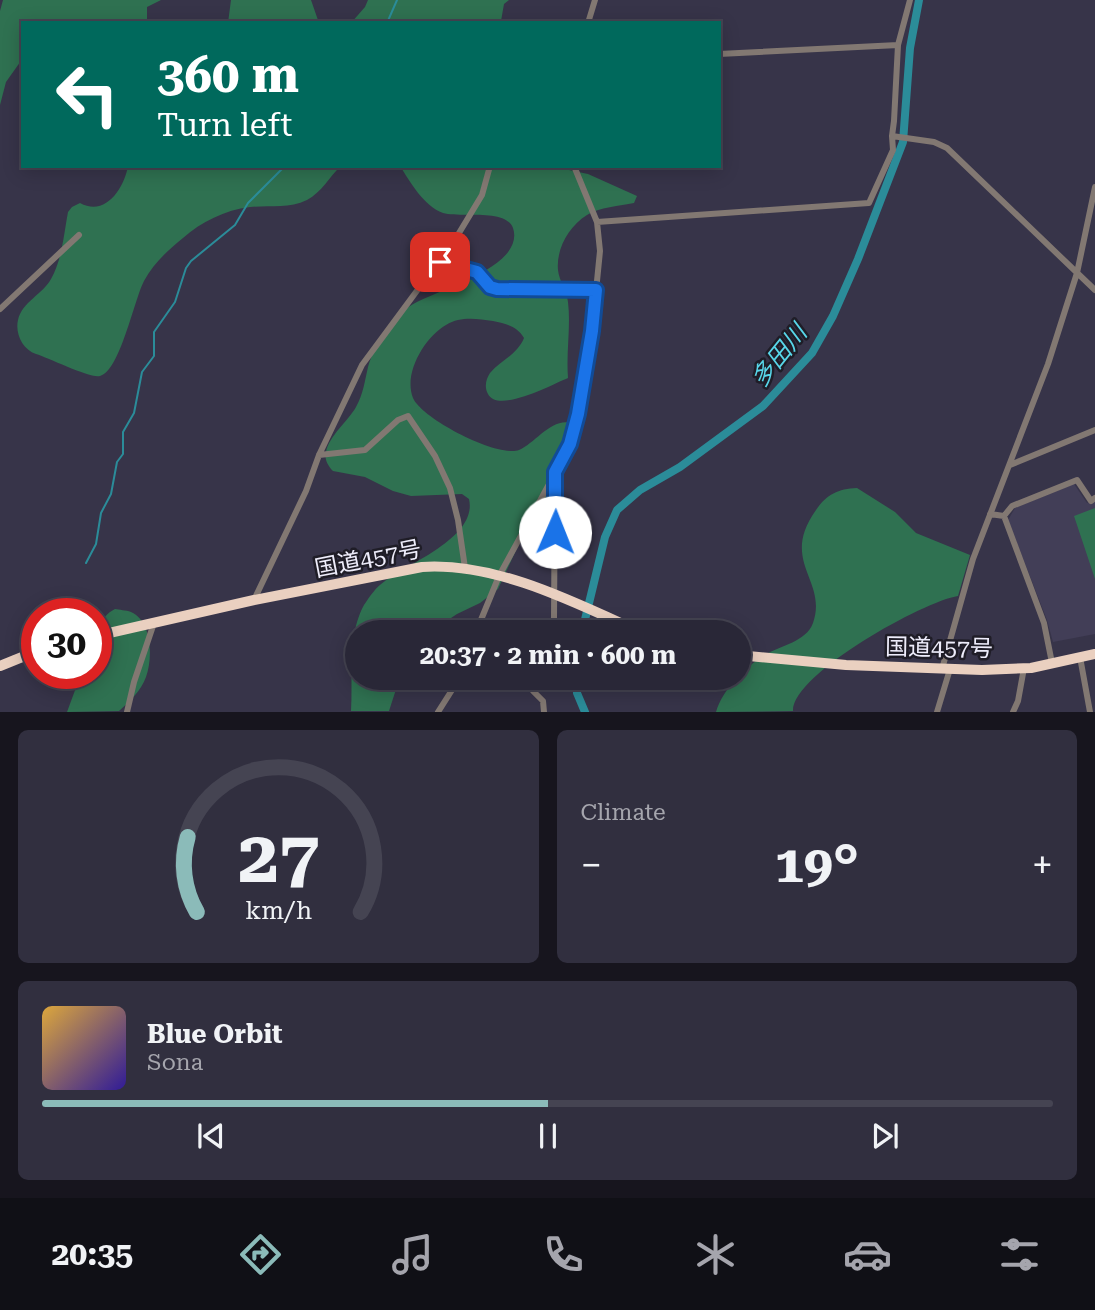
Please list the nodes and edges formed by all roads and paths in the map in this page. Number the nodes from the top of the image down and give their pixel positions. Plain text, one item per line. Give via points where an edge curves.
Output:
1 (595, 0) edge
2 (911, 0) edge
3 (589, 21) edge
4 (898, 45) junction
5 (721, 54) edge
6 (892, 136) junction
7 (489, 168) edge
8 (576, 168) edge
9 (1095, 187) edge
10 (597, 222) junction
11 (79, 234) dead end
12 (440, 262) junction
13 (1077, 273) junction
14 (596, 290) junction
15 (1095, 290) edge
16 (0, 309) edge
17 (1095, 430) edge
18 (319, 455) junction
19 (1010, 465) junction
20 (555, 472) junction
21 (1095, 498) edge
22 (989, 514) junction
23 (1004, 516) junction
24 (465, 568) junction
25 (499, 576) junction
26 (554, 596) junction
27 (254, 600) junction
28 (480, 620) edge
29 (553, 620) edge
30 (614, 620) edge
31 (154, 623) junction
32 (112, 632) edge
33 (1095, 653) edge
34 (751, 656) edge
35 (21, 657) edge
36 (1080, 657) junction
37 (1052, 663) junction
38 (0, 666) edge
39 (1024, 668) junction
40 (946, 669) junction
41 (452, 690) edge
42 (533, 690) edge
43 (127, 712) edge
44 (438, 712) edge
45 (544, 712) edge
46 (937, 712) edge
47 (1013, 712) edge
48 (1090, 712) edge

1 - 3 street
2 - 4 street
4 - 5 street
4 - 6 street
6 - 10 street via 893,150 869,203
6 - 13 street via 947,148
7 - 12 street via 482,195
8 - 10 street
9 - 13 street
10 - 14 street
11 - 16 street
12 - 14 street via 477,272 497,289
12 - 18 street via 368,355
13 - 15 street
13 - 19 street
14 - 20 street via 578,414 570,444
17 - 19 street
18 - 24 street via 365,450 408,416 450,488
18 - 27 street
19 - 22 street
20 - 25 street
20 - 26 street
21 - 23 street via 1091,501 1077,480 1012,506
22 - 23 street
22 - 40 street
23 - 37 street via 1044,623
24 - 25 highway, 国道457号
24 - 27 highway, 国道457号 via 422,567
25 - 26 highway, 国道457号
25 - 28 street
26 - 29 street
26 - 30 highway, 国道457号
27 - 31 highway, 国道457号
31 - 32 highway, 国道457号
31 - 43 street
33 - 36 highway, 国道457号
34 - 40 highway, 国道457号
35 - 38 highway
36 - 37 highway, 国道457号
36 - 48 street
37 - 39 highway, 国道457号
39 - 40 highway, 国道457号
39 - 47 street
40 - 46 street
41 - 44 street
42 - 45 street via 543,701

